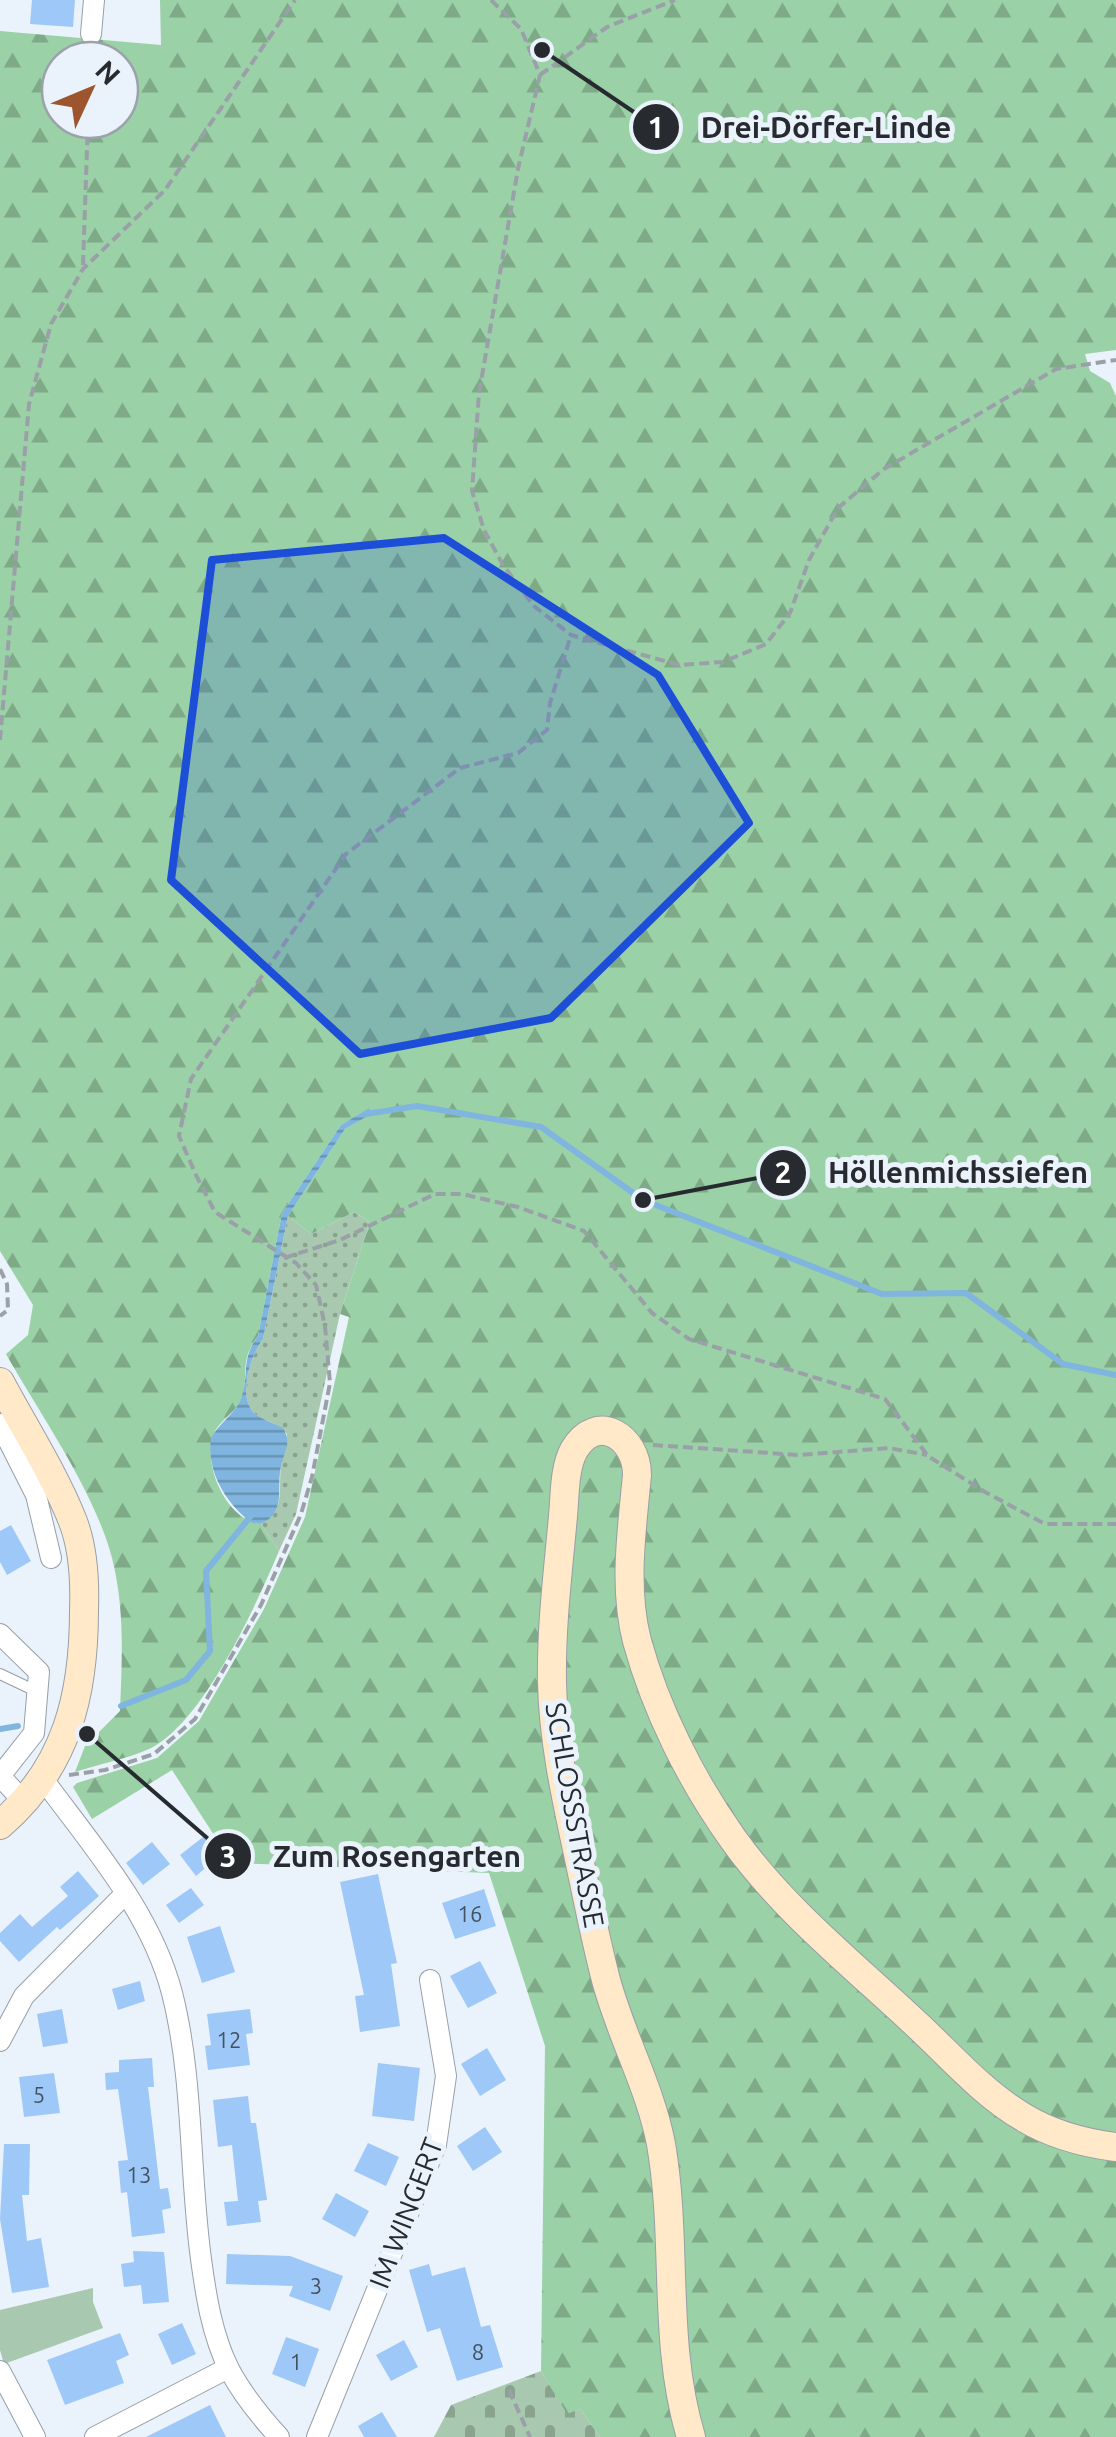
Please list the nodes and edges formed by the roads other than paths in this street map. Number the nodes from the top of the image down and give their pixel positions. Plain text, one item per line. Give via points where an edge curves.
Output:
1 (94, 0) edge
2 (90, 34) dead end
3 (0, 1382) edge
4 (0, 1424) edge
5 (51, 1558) dead end
6 (0, 1634) edge
7 (0, 1674) edge
8 (38, 1692) junction
9 (43, 1779) junction
10 (25, 1803) junction
11 (0, 1825) edge
12 (126, 1893) junction
13 (430, 1980) dead end
14 (0, 2041) edge
15 (1116, 2147) edge
16 (228, 2368) junction
17 (0, 2371) edge
18 (35, 2437) edge
19 (96, 2437) edge
20 (279, 2437) edge
21 (317, 2437) edge
22 (691, 2437) edge

1 - 2 street
3 - 9 main road via 74,1522 84,1582 84,1654 72,1720
4 - 5 street via 36,1495
6 - 8 street via 39,1672
7 - 8 lane
8 - 10 street via 34,1733 0,1776
9 - 10 main road
9 - 12 street
10 - 11 main road
12 - 14 street via 24,1996
12 - 16 street via 159,1950 172,1996 208,2308
13 - 21 street, IM WINGERT via 446,2076 436,2145
15 - 22 main road, SCHLOSSSTRASSE via 1050,2131 1003,2103 784,1900 722,1824 672,1732 636,1639 630,1569 637,1466 628,1443 613,1432 594,1432 569,1462 552,1684 565,1791 603,1968 660,2140 674,2348
16 - 19 street
16 - 20 street
17 - 18 street

